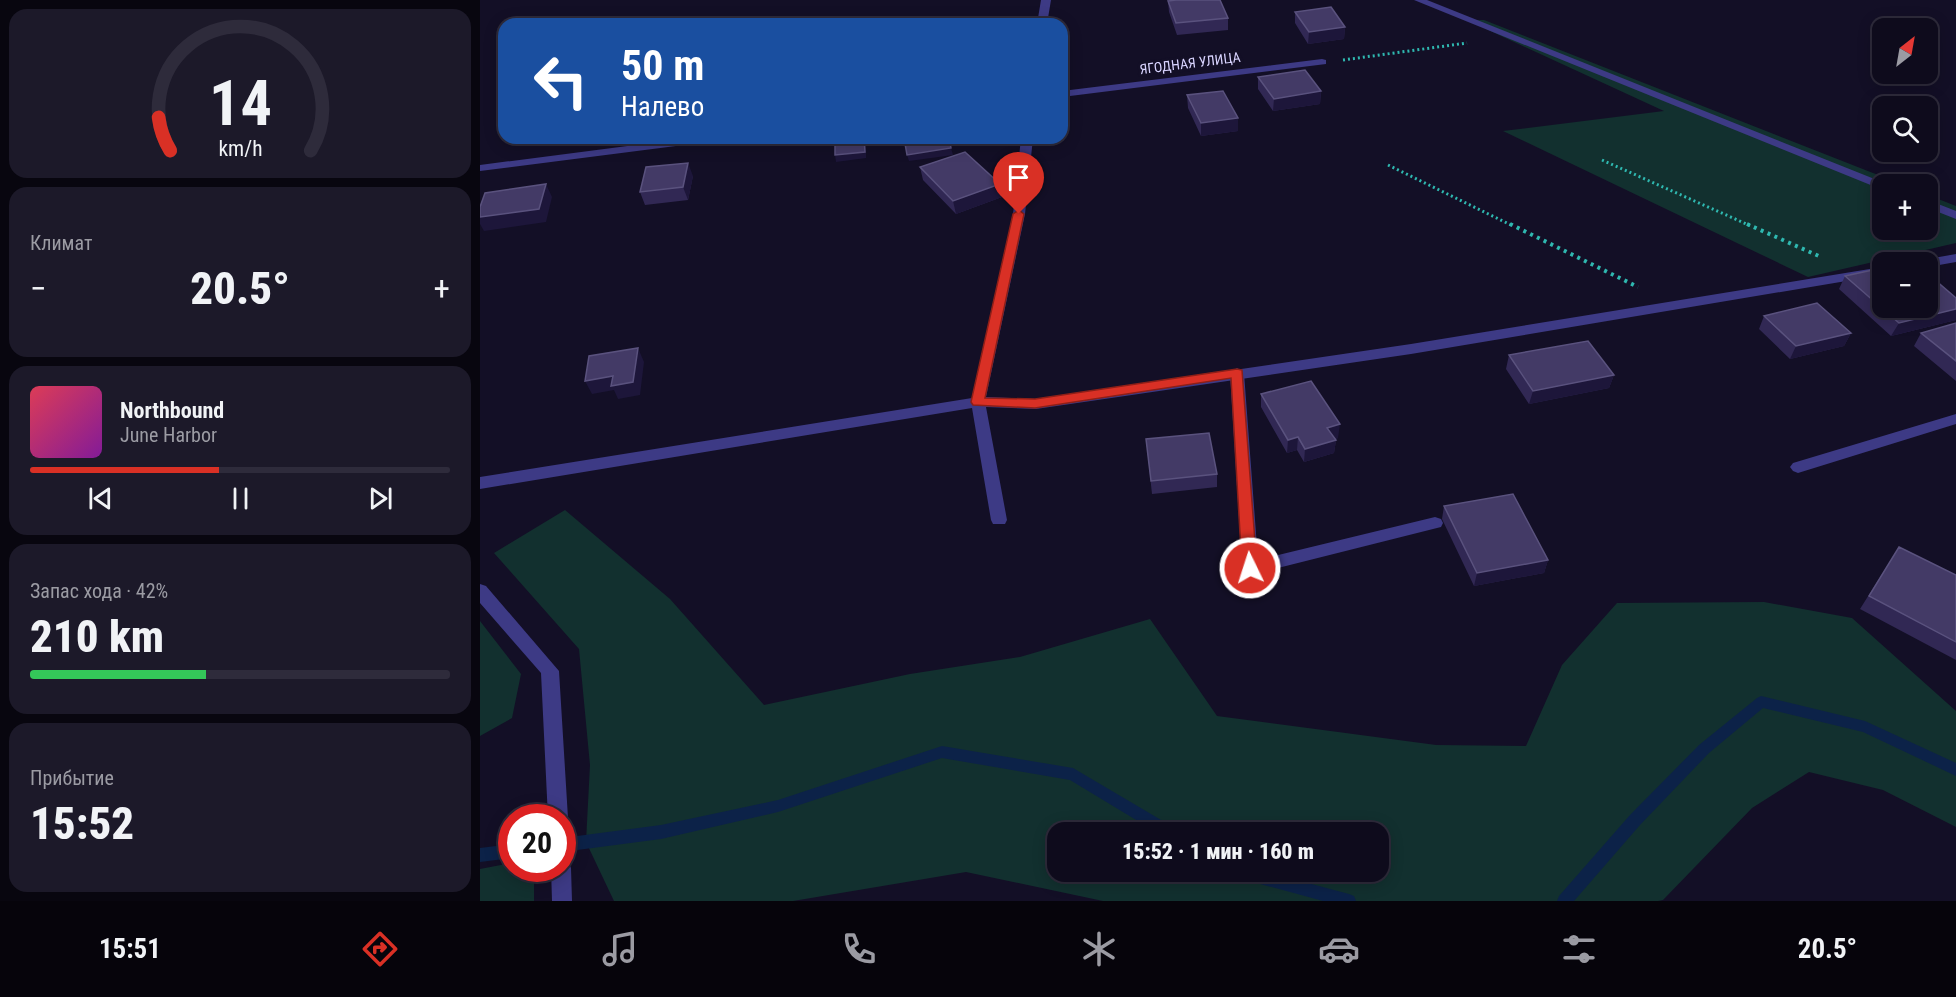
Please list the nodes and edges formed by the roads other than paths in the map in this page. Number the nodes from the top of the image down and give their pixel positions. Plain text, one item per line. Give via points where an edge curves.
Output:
1 (1046, 0) edge
2 (1419, 0) edge
3 (1043, 18) edge
4 (1322, 62) road end
5 (1068, 93) edge
6 (668, 144) edge
7 (1026, 144) edge
8 (480, 168) edge
9 (1872, 182) edge
10 (1938, 208) edge
11 (1956, 215) edge
12 (1956, 258) edge
13 (1938, 261) edge
14 (1872, 273) edge
15 (1237, 373) junction
16 (978, 402) junction
17 (1956, 419) edge
18 (1798, 467) dead end
19 (480, 483) edge
20 (999, 520) dead end
21 (1435, 523) dead end
22 (480, 591) edge
23 (557, 804) edge
24 (561, 882) edge
25 (562, 901) edge

1 - 3 street
2 - 9 street
4 - 5 street, ЯГОДНАЯ УЛИЦА
6 - 8 street
7 - 16 street via 1019,214
10 - 11 street
12 - 13 street
14 - 15 street via 1411,349
15 - 16 street via 1035,404
15 - 21 street via 1250,568
16 - 19 street
16 - 20 street
17 - 18 street
22 - 23 street via 550,671
24 - 25 street

